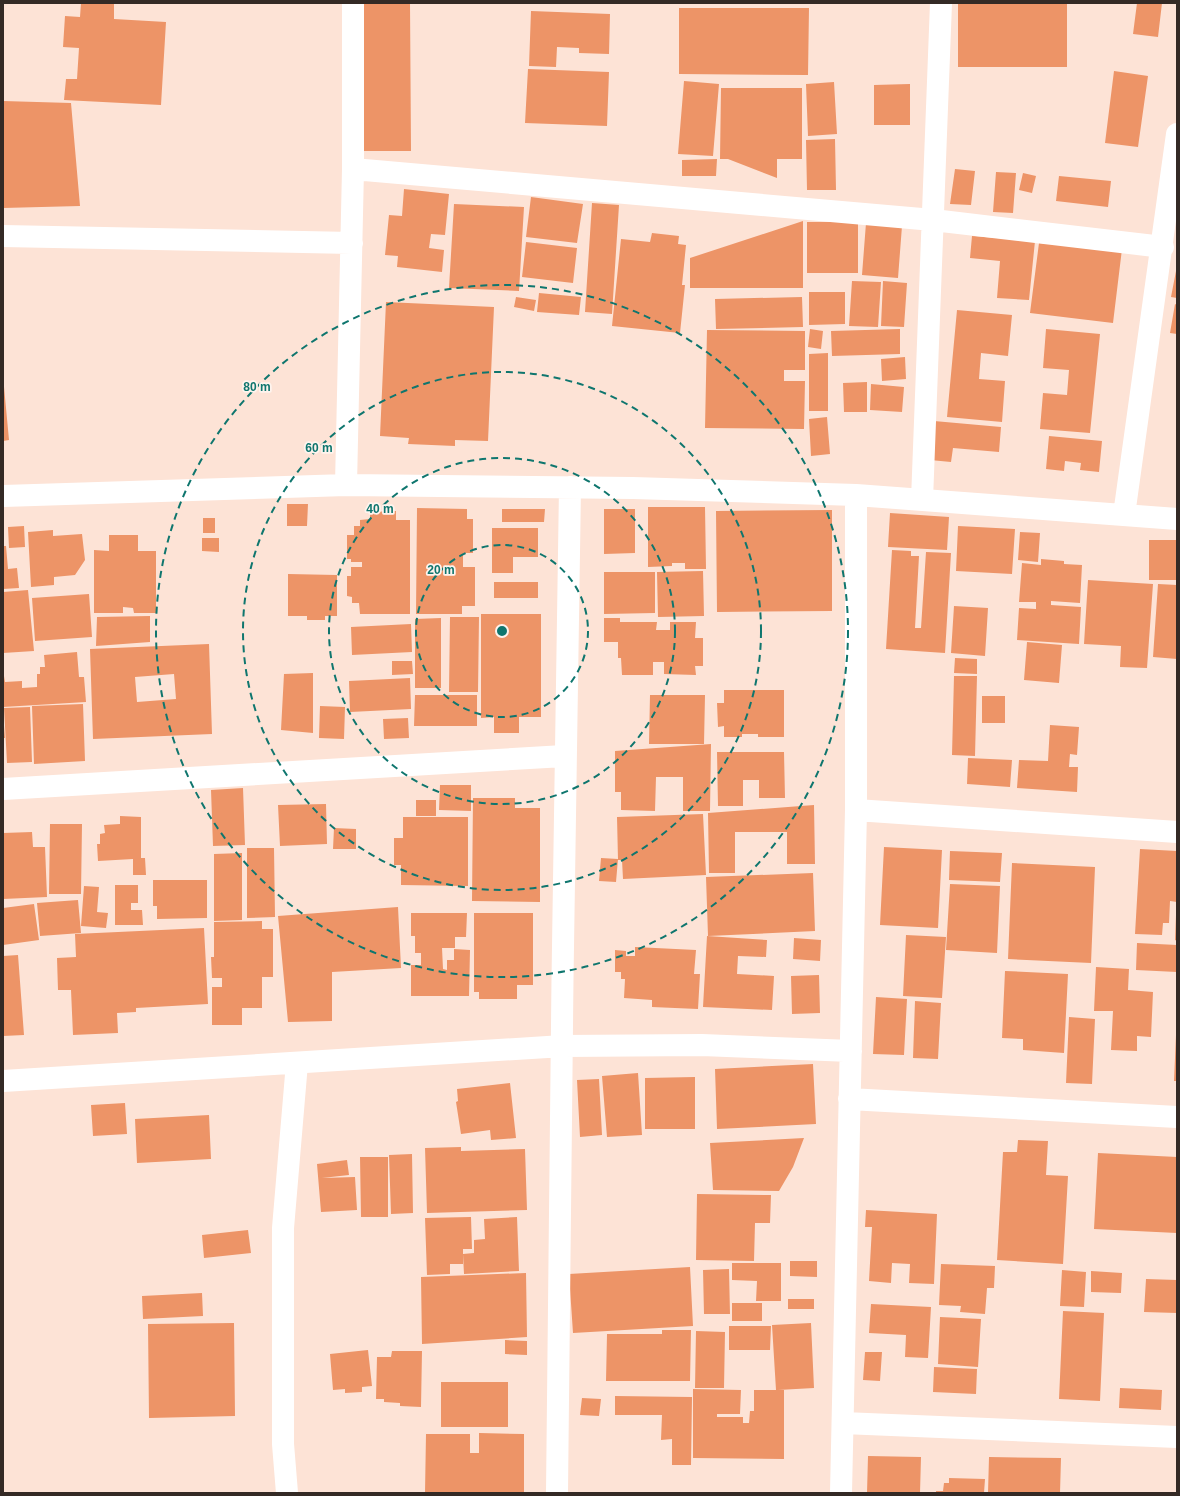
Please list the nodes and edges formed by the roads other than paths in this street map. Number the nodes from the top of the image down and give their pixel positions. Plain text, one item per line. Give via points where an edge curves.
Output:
1 (353, 3) edge
2 (940, 3) edge
3 (1177, 134) edge
4 (353, 169) junction
5 (932, 220) junction
6 (3, 236) edge
7 (1168, 240) edge
8 (352, 243) junction
9 (346, 485) junction
10 (570, 487) junction
11 (856, 495) junction
12 (3, 496) edge
13 (922, 500) junction
14 (1124, 515) junction
15 (1177, 518) edge
16 (564, 756) junction
17 (3, 789) edge
18 (856, 810) junction
19 (1177, 832) edge
20 (563, 1046) junction
21 (851, 1051) junction
22 (297, 1062) junction
23 (3, 1081) edge
24 (850, 1100) junction
25 (1177, 1117) edge
26 (843, 1423) junction
27 (1177, 1437) edge
28 (286, 1493) edge
29 (557, 1493) edge
30 (841, 1493) edge

1 - 4 street
2 - 5 street
3 - 7 street
4 - 5 street
4 - 8 street
5 - 7 street
5 - 13 street
6 - 8 street
7 - 14 street
8 - 9 street
9 - 10 street
9 - 12 street
10 - 11 street
10 - 16 street
11 - 13 street
11 - 18 street
13 - 14 street
14 - 15 street
16 - 17 street
16 - 20 street
18 - 19 street
18 - 21 street
20 - 21 street via 702,1045
20 - 22 street
20 - 29 street
21 - 24 street
22 - 23 street
22 - 28 street via 283,1228 283,1444
24 - 25 street
24 - 26 street
26 - 27 street
26 - 30 street

